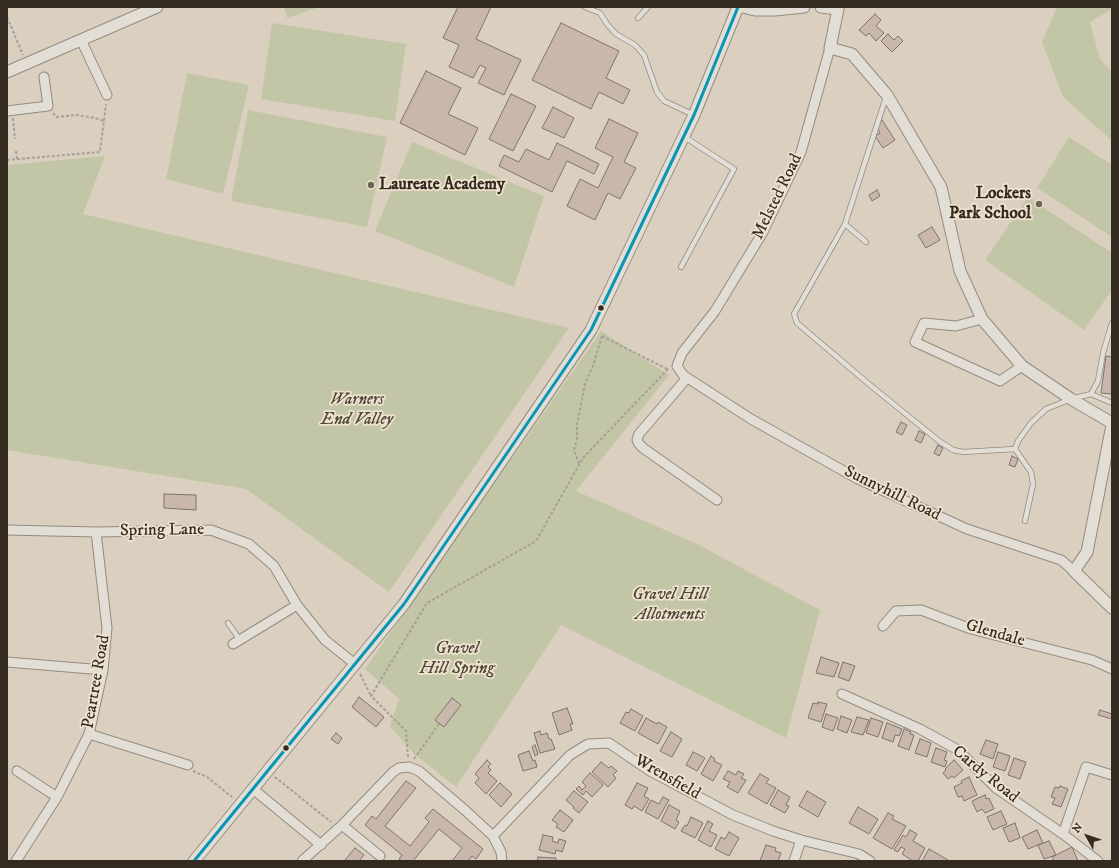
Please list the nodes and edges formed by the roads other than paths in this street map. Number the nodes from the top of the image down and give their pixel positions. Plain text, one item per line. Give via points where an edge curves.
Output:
1 (157, 7) edge
2 (585, 7) edge
3 (648, 7) edge
4 (738, 7) edge
5 (743, 7) edge
6 (804, 7) edge
7 (821, 7) edge
8 (839, 8) edge
9 (776, 9) edge
10 (638, 18) dead end
11 (81, 40) junction
12 (830, 48) junction
13 (7, 72) edge
14 (44, 77) dead end
15 (107, 95) road end
16 (887, 95) junction
17 (10, 111) edge
18 (694, 115) junction
19 (683, 136) junction
20 (845, 224) junction
21 (866, 242) dead end
22 (681, 267) dead end
23 (982, 320) junction
24 (1112, 323) edge
25 (678, 366) joint
26 (1022, 366) junction
27 (687, 378) junction
28 (1092, 394) junction
29 (1071, 399) junction
30 (1112, 403) edge
31 (1112, 424) edge
32 (1015, 449) junction
33 (717, 500) dead end
34 (1025, 520) dead end
35 (7, 530) edge
36 (96, 532) junction
37 (1074, 571) junction
38 (297, 606) junction
39 (1112, 608) edge
40 (228, 623) dead end
41 (883, 626) dead end
42 (236, 642) joint
43 (7, 662) edge
44 (355, 664) junction
45 (1112, 669) edge
46 (103, 670) junction
47 (842, 694) dead end
48 (89, 734) junction
49 (188, 764) road end
50 (17, 771) dead end
51 (1112, 775) edge
52 (253, 789) junction
53 (57, 797) junction
54 (340, 827) junction
55 (1063, 834) junction
56 (493, 836) junction
57 (801, 840) junction
58 (321, 845) junction
59 (380, 856) dead end
60 (16, 861) edge
61 (194, 861) edge
62 (302, 861) edge
63 (502, 861) edge
64 (794, 861) edge
65 (870, 861) edge
66 (1098, 861) edge

1 - 11 street
2 - 18 lane via 600,12 616,34 635,45 644,55 656,92 664,101
3 - 10 lane
4 - 18 street
5 - 9 street via 755,10
6 - 9 street
7 - 8 street
8 - 12 street, Melsted Road
11 - 13 street
11 - 15 street
12 - 16 street via 852,54
12 - 25 street, Melsted Road via 801,152 763,232 715,311 682,353
14 - 17 street via 48,106
16 - 20 lane
16 - 23 street via 942,187 960,271
18 - 19 street
19 - 22 lane via 734,169
19 - 44 street via 591,330 404,604
20 - 21 lane
20 - 32 lane via 794,314 797,323 870,385 954,450 963,452
23 - 26 street
23 - 26 street via 956,326 924,323 915,342 1000,381
24 - 28 lane via 1102,353 1098,381
25 - 27 street, Sunnyhill Road
26 - 29 street
27 - 33 street via 639,434 637,440 643,448
27 - 37 street, Sunnyhill Road via 751,419 858,479 967,529 1061,560
28 - 29 lane
28 - 30 lane
29 - 31 street
29 - 32 lane via 1046,408 1031,423
31 - 37 street via 1087,552
32 - 34 lane via 1031,472 1033,484
35 - 36 street, Spring Lane
36 - 38 street, Spring Lane via 211,530 249,544 274,566
36 - 46 street, Peartree Road via 107,628
37 - 39 street, Sunnyhill Road
38 - 42 street
38 - 44 street, Spring Lane via 325,640
40 - 42 lane
41 - 45 street, Glendale via 896,611 921,610 971,629 1092,660
43 - 46 street
44 - 52 street
46 - 48 street, Peartree Road
47 - 55 street, Cardy Road via 920,729 958,750 996,788
48 - 49 street
48 - 53 street, Peartree Road
50 - 53 street
51 - 55 street via 1086,768
52 - 58 street
52 - 61 street
53 - 60 street, Peartree Road
54 - 56 street via 393,772 399,768 409,767 419,771
54 - 58 street
54 - 59 street
55 - 66 street, Cardy Road
56 - 57 street, Wrensfield via 570,755 588,744 609,743 650,771 733,815
56 - 63 street via 501,852
57 - 64 street
57 - 65 street, Wrensfield via 859,854
58 - 62 street

